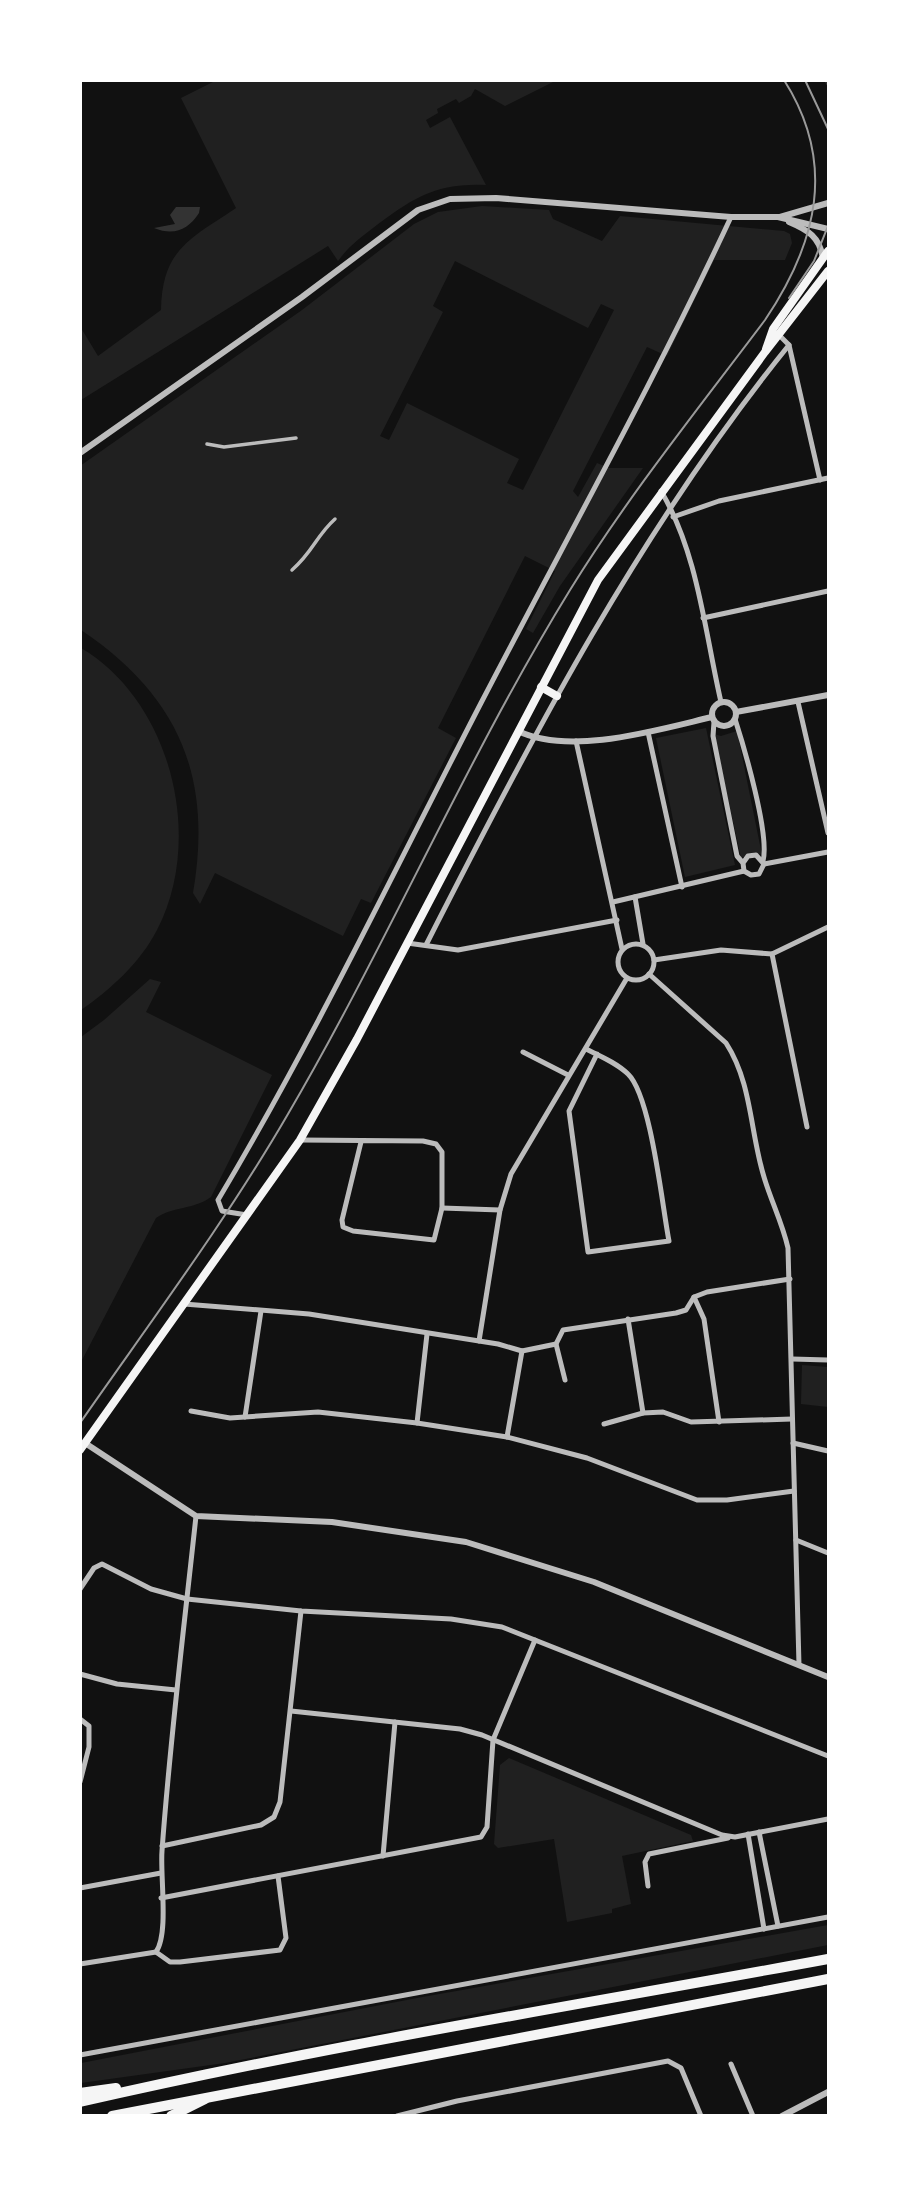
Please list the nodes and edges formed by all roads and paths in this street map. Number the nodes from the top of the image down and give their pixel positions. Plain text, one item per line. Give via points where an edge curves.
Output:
1 (828, 203) edge
2 (774, 217) junction
3 (731, 218) junction
4 (828, 229) edge
5 (828, 251) edge
6 (823, 259) junction
7 (828, 271) edge
8 (773, 329) junction
9 (780, 336) junction
10 (789, 345) junction
11 (765, 352) junction
12 (296, 438) dead end
13 (207, 444) dead end
14 (80, 453) edge
15 (828, 478) edge
16 (820, 480) junction
17 (661, 491) junction
18 (671, 508) junction
19 (673, 517) junction
20 (335, 519) dead end
21 (292, 570) dead end
22 (828, 591) edge
23 (703, 618) junction
24 (541, 687) junction
25 (828, 695) edge
26 (557, 696) junction
27 (720, 702) junction
28 (798, 702) junction
29 (735, 715) junction
30 (713, 719) junction
31 (518, 731) junction
32 (648, 732) junction
33 (532, 738) junction
34 (576, 741) junction
35 (828, 833) edge
36 (828, 852) edge
37 (764, 862) junction
38 (743, 863) junction
39 (744, 871) junction
40 (682, 887) junction
41 (635, 897) junction
42 (613, 902) junction
43 (617, 920) junction
44 (828, 927) edge
45 (407, 943) junction
46 (643, 944) junction
47 (426, 945) junction
48 (622, 949) junction
49 (772, 954) junction
50 (654, 960) junction
51 (649, 974) junction
52 (627, 978) junction
53 (586, 1049) junction
54 (523, 1052) dead end
55 (597, 1055) junction
56 (568, 1074) junction
57 (807, 1127) dead end
58 (300, 1140) junction
59 (361, 1142) junction
60 (442, 1208) junction
61 (500, 1210) junction
62 (247, 1215) junction
63 (790, 1279) junction
64 (694, 1297) junction
65 (184, 1304) junction
66 (261, 1311) junction
67 (628, 1319) junction
68 (427, 1334) junction
69 (479, 1341) junction
70 (556, 1344) junction
71 (522, 1350) junction
72 (792, 1360) junction
73 (828, 1360) edge
74 (565, 1380) dead end
75 (191, 1411) dead end
76 (643, 1413) junction
77 (245, 1416) junction
78 (792, 1419) junction
79 (719, 1422) junction
80 (417, 1423) junction
81 (604, 1424) dead end
82 (507, 1437) junction
83 (793, 1443) junction
84 (83, 1447) edge
85 (828, 1451) edge
86 (794, 1491) junction
87 (196, 1516) junction
88 (796, 1540) junction
89 (828, 1553) edge
90 (80, 1589) edge
91 (187, 1598) junction
92 (301, 1611) junction
93 (535, 1640) junction
94 (799, 1665) junction
95 (80, 1674) edge
96 (828, 1677) edge
97 (176, 1690) junction
98 (292, 1711) junction
99 (80, 1719) edge
100 (395, 1722) junction
101 (494, 1740) junction
102 (828, 1756) edge
103 (80, 1782) edge
104 (828, 1819) edge
105 (759, 1832) junction
106 (748, 1834) junction
107 (735, 1836) junction
108 (162, 1846) junction
109 (383, 1856) junction
110 (161, 1873) junction
111 (278, 1877) junction
112 (648, 1886) dead end
113 (80, 1888) edge
114 (162, 1898) junction
115 (828, 1916) edge
116 (778, 1926) junction
117 (764, 1929) junction
118 (156, 1952) junction
119 (828, 1959) edge
120 (80, 1964) edge
121 (828, 1979) edge
122 (80, 2055) edge
123 (731, 2064) dead end
124 (168, 2082) junction
125 (828, 2092) edge
126 (80, 2093) edge
127 (209, 2096) junction
128 (80, 2102) edge
129 (785, 2115) edge
130 (112, 2116) edge
131 (171, 2116) edge
132 (397, 2116) edge
133 (701, 2116) edge
134 (753, 2116) edge

1 - 2 street
2 - 3 street
2 - 4 street
2 - 6 street via 808,231 821,246
3 - 14 street via 496,198 466,197 428,205
3 - 62 street via 353,951 218,1200 222,1211
5 - 6 main road
6 - 8 main road
7 - 9 main road
8 - 9 street
8 - 11 main road
9 - 10 street
9 - 11 main road
10 - 16 street
10 - 18 street
11 - 17 main road
12 - 13 street via 224,447
15 - 16 street
16 - 19 street via 719,501
17 - 18 street
17 - 24 main road via 598,580
18 - 19 street
18 - 26 street via 616,590
19 - 23 street via 689,558
20 - 21 street via 321,532 310,555
22 - 23 street
23 - 27 street
24 - 26 main road
24 - 31 main road
25 - 28 street
26 - 33 street
27 - 29 street via 733,706
27 - 30 street via 713,708
28 - 29 street
28 - 35 street
29 - 30 street via 725,726
29 - 37 street via 756,799
30 - 32 street
30 - 38 street via 735,852
31 - 33 street
31 - 45 main road
32 - 34 street
32 - 40 street
33 - 34 street
33 - 47 street
34 - 42 street
36 - 37 street via 782,864
37 - 38 street via 752,855
37 - 39 street via 755,875
38 - 39 street
39 - 40 street
40 - 41 street
41 - 42 street
41 - 46 street
42 - 43 street
43 - 47 street via 458,950
43 - 48 street
44 - 49 street
45 - 47 street
45 - 58 main road
46 - 48 street
46 - 50 street
48 - 52 street via 617,964
49 - 50 street via 721,950
49 - 57 street
50 - 51 street
51 - 52 street via 643,979
51 - 63 street via 735,1056 764,1179 782,1222
52 - 53 street
53 - 55 street
53 - 56 street
54 - 56 street
55 - 55 street via 569,1111 588,1252 669,1241 643,1099 629,1074
56 - 61 street via 511,1174
58 - 59 street
58 - 62 main road
59 - 60 street via 436,1144 442,1152
59 - 60 street via 343,1227 432,1241
60 - 61 street
61 - 69 street
62 - 65 main road
63 - 64 street
63 - 72 street
64 - 67 street via 686,1310
64 - 79 street via 704,1319
65 - 66 street
65 - 84 main road
66 - 68 street via 309,1314
66 - 77 street
67 - 70 street via 564,1330
67 - 76 street
68 - 69 street
68 - 80 street
69 - 71 street
70 - 71 street
70 - 74 street
71 - 82 street
72 - 73 street
72 - 78 street
75 - 77 street via 216,1418
76 - 79 street via 667,1412 683,1420
76 - 81 street
77 - 80 street via 318,1412
78 - 79 street
78 - 83 street
80 - 82 street
82 - 86 street via 586,1458 697,1500
83 - 85 street
83 - 86 street
84 - 87 street
86 - 88 street
87 - 91 street
87 - 94 street via 332,1522 466,1542 593,1582
88 - 89 street
88 - 94 street
90 - 91 street via 94,1568 103,1564 151,1589
91 - 92 street
91 - 97 street
92 - 93 street via 482,1622
92 - 98 street
93 - 101 street
93 - 102 street
94 - 96 street
95 - 97 street via 117,1684
97 - 108 street
98 - 100 street
98 - 108 street via 280,1802 274,1816 261,1825
99 - 103 street via 89,1726 90,1735
100 - 101 street via 460,1729
100 - 109 street
101 - 107 street via 701,1828
101 - 109 street via 483,1835
104 - 105 street
105 - 106 street
105 - 116 street
106 - 107 street
106 - 117 street
107 - 112 street via 649,1854 645,1862
108 - 110 street
109 - 111 street
110 - 113 street
110 - 114 street
111 - 114 street
111 - 118 street via 286,1938 280,1950 180,1962 170,1962
114 - 118 street
115 - 116 street
116 - 117 street
117 - 122 street
118 - 120 street
119 - 124 highway
121 - 127 highway
123 - 134 street
124 - 126 highway
124 - 128 highway
125 - 129 street
127 - 130 highway
127 - 131 highway
132 - 133 street via 668,2061 681,2068

